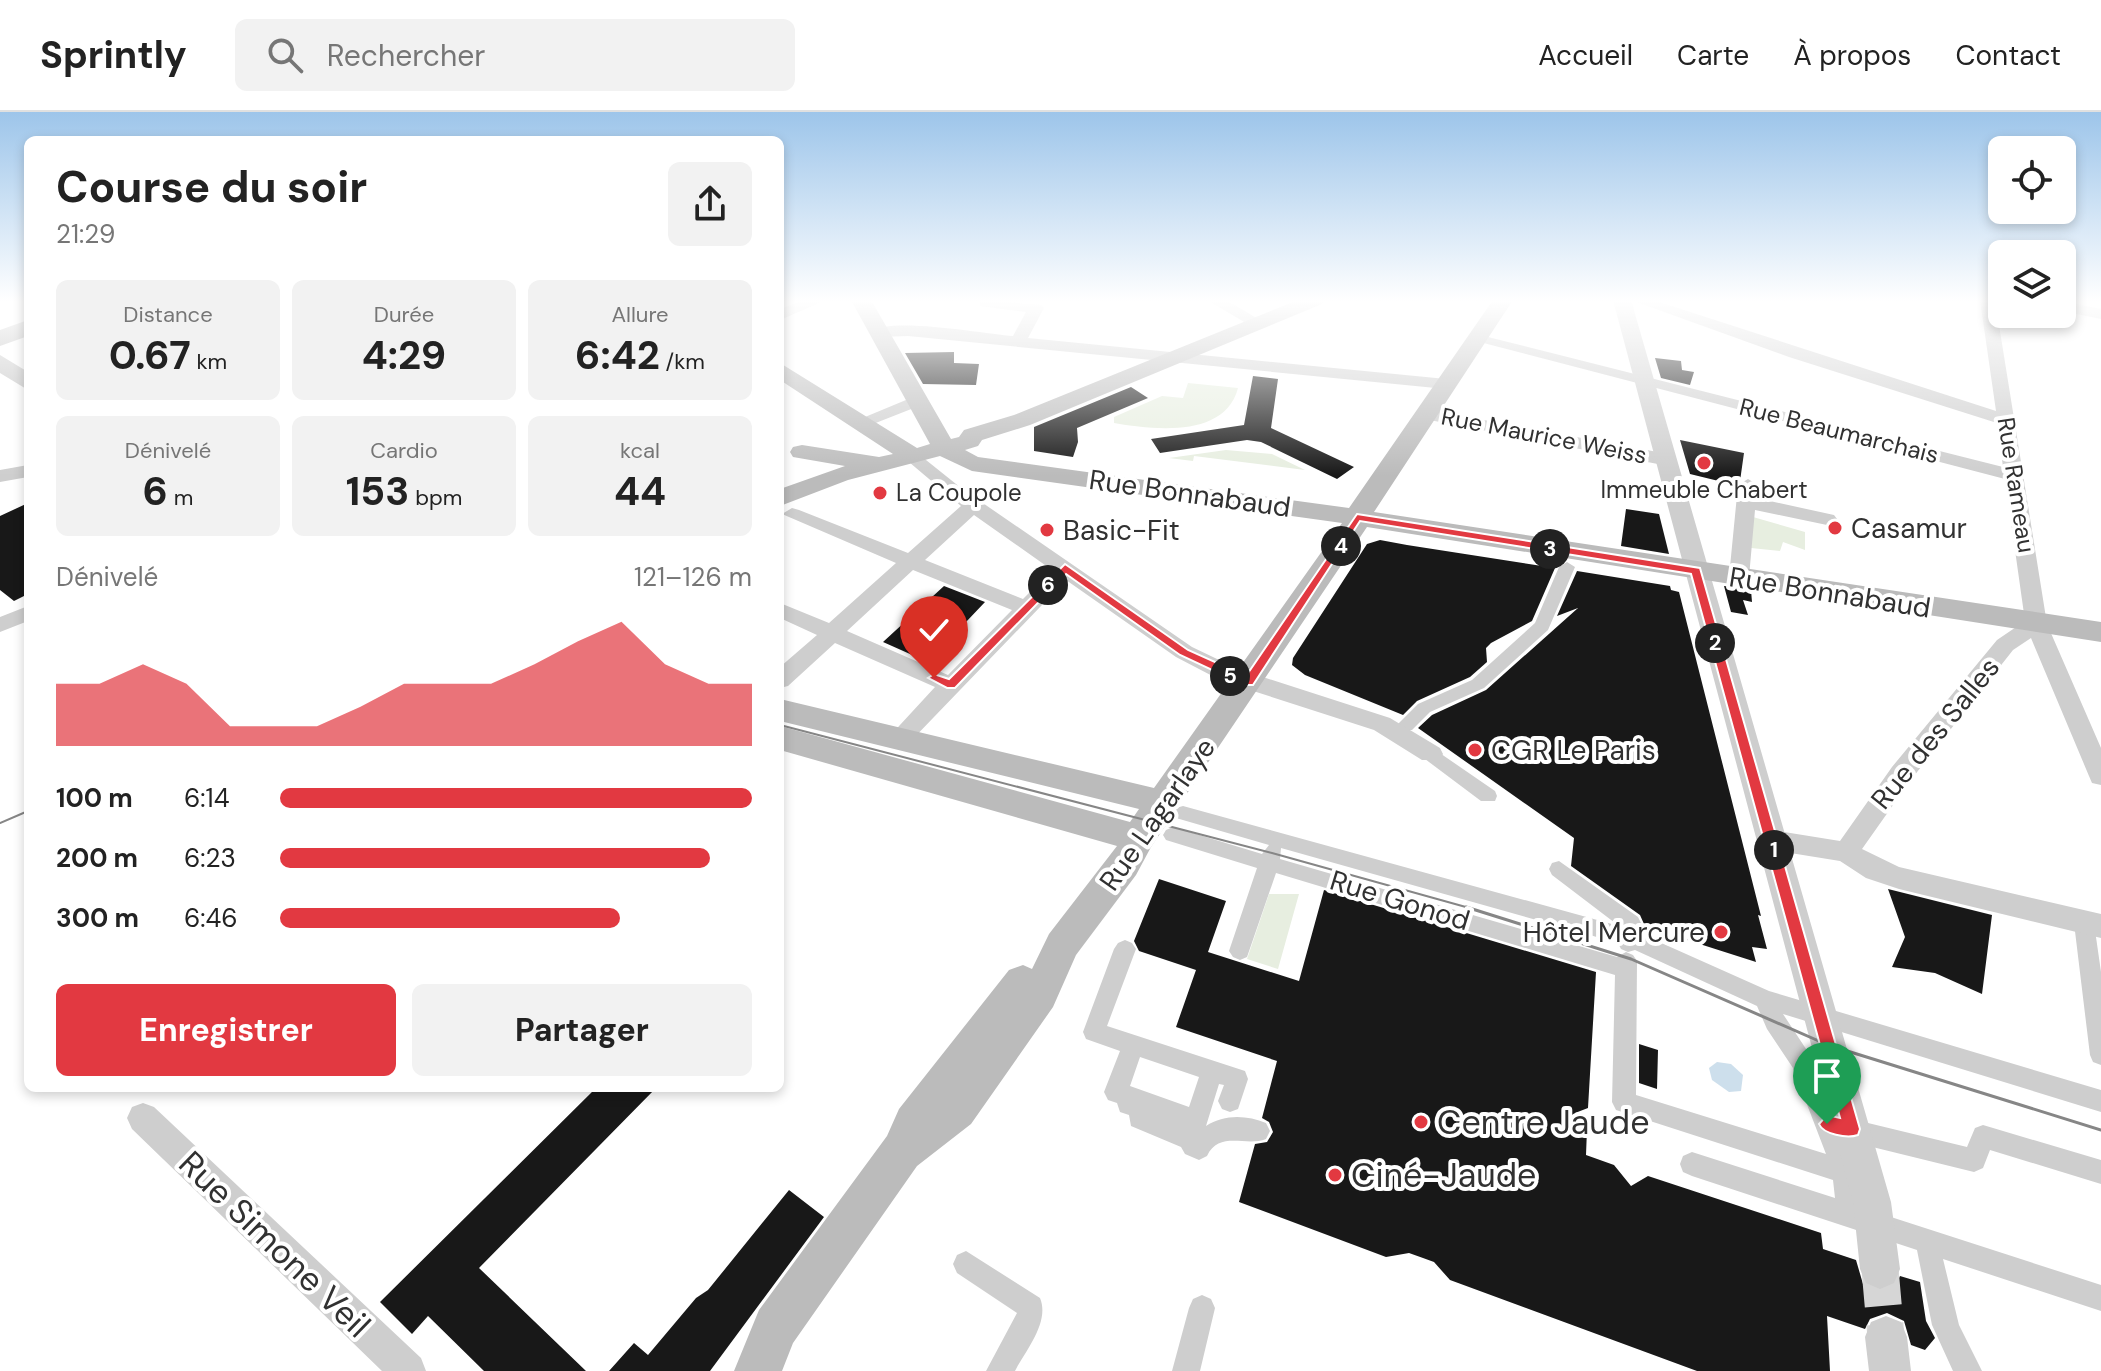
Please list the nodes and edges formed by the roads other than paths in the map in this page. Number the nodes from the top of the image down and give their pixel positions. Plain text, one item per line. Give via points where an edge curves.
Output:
1 (894, 359) edge
2 (1170, 359) edge
3 (1180, 359) edge
4 (1463, 359) edge
5 (1555, 359) edge
6 (1638, 359) edge
7 (1810, 359) edge
8 (1996, 359) edge
9 (0, 362) edge
10 (784, 373) edge
11 (24, 380) edge
12 (1644, 381) junction
13 (1446, 384) junction
14 (918, 400) junction
15 (1425, 414) junction
16 (2005, 420) junction
17 (862, 422) junction
18 (1019, 424) junction
19 (957, 445) junction
20 (791, 448) edge
21 (916, 458) junction
22 (1663, 459) junction
23 (877, 464) junction
24 (1029, 465) junction
25 (24, 472) edge
26 (839, 475) junction
27 (0, 476) edge
28 (2016, 476) junction
29 (973, 505) junction
30 (784, 510) edge
31 (784, 510) edge
32 (784, 510) edge
33 (1357, 518) junction
34 (1827, 519) dead end
35 (911, 562) junction
36 (1567, 567) dead end
37 (1065, 568) junction
38 (1696, 571) junction
39 (1739, 577) junction
40 (1026, 608) junction
41 (784, 612) edge
42 (24, 615) edge
43 (2036, 624) junction
44 (0, 625) edge
45 (2101, 632) edge
46 (832, 633) junction
47 (2007, 643) junction
48 (2055, 663) junction
49 (784, 676) edge
50 (1248, 682) junction
51 (951, 685) junction
52 (784, 711) edge
53 (1406, 725) dead end
54 (900, 738) junction
55 (784, 739) edge
56 (1431, 754) joint
57 (2101, 776) edge
58 (1488, 796) dead end
59 (1164, 823) junction
60 (1276, 837) junction
61 (1771, 840) junction
62 (1846, 852) junction
63 (1269, 862) junction
64 (1559, 869) dead end
65 (2093, 924) edge
66 (1125, 949) dead end
67 (1240, 951) dead end
68 (1627, 952) junction
69 (1765, 999) junction
70 (1820, 1016) junction
71 (1133, 1045) junction
72 (2101, 1055) edge
73 (1212, 1071) junction
74 (2101, 1101) edge
75 (1226, 1115) junction
76 (143, 1118) dead end
77 (1839, 1126) junction
78 (1258, 1131) dead end
79 (1198, 1132) junction
80 (1692, 1164) dead end
81 (1844, 1172) junction
82 (2101, 1172) edge
83 (1861, 1219) junction
84 (1928, 1241) junction
85 (966, 1264) dead end
86 (1880, 1269) tunnel mouth
87 (2101, 1298) edge
88 (1202, 1308) dead end
89 (408, 1371) edge
90 (758, 1371) edge
91 (1000, 1371) edge
92 (1186, 1371) edge
93 (1968, 1371) edge

1 - 14 main road
2 - 18 main road
3 - 13 street
4 - 13 main road, Rue Lagarlaye
5 - 12 street, Rue Beaumarchais
6 - 12 street
7 - 16 street
8 - 16 street, Rue Rameau
9 - 11 main road
10 - 17 main road
12 - 22 street
12 - 28 street, Rue Beaumarchais
13 - 15 main road, Rue Lagarlaye
14 - 17 street
14 - 19 main road
15 - 22 street, Rue Maurice Weiss
15 - 33 main road, Rue Lagarlaye
16 - 28 street, Rue Rameau
17 - 21 main road
18 - 19 main road
18 - 24 main road via 1010,437
19 - 21 main road
19 - 24 main road, Rue Bonnabaud via 972,464
20 - 23 main road
20 - 26 main road
21 - 23 main road
21 - 29 street
21 - 30 main road via 902,469
22 - 38 street
23 - 26 main road
24 - 33 main road, Rue Bonnabaud
25 - 27 street
26 - 31 main road via 833,486
28 - 43 street, Rue Rameau
29 - 35 street
29 - 37 street
32 - 35 street
33 - 38 main road, Rue Bonnabaud
33 - 50 main road, Rue Lagarlaye
34 - 39 street via 1748,493
35 - 40 street
35 - 46 street
36 - 53 street via 1542,626 1478,684 1424,708
37 - 40 street
37 - 50 street via 1184,652
38 - 39 main road, Rue Bonnabaud
38 - 61 street
39 - 43 main road, Rue Bonnabaud
40 - 51 street
41 - 46 street
42 - 44 street
43 - 45 main road, Rue Bonnabaud
43 - 47 street, Rue des Salles
43 - 48 street, Rue Rameau
46 - 49 street
46 - 51 street
47 - 48 street
47 - 62 street, Rue des Salles via 1901,774
48 - 57 street, Rue Rameau
50 - 56 street via 1382,724
50 - 59 main road, Rue Lagarlaye
51 - 54 street
52 - 54 main road
54 - 59 main road
55 - 59 main road
56 - 58 street
59 - 60 street, Rue Gonod
59 - 63 street, Rue Gonod
59 - 90 main road, Rue Lagarlaye via 1062,945 1039,995 956,1110 902,1151 776,1327
60 - 63 street
60 - 68 street, Rue Gonod
61 - 62 street
61 - 70 street
62 - 65 street via 1899,878
63 - 67 street
63 - 68 street, Rue Gonod
64 - 68 street via 1631,923
65 - 72 street
66 - 71 street via 1094,1032
68 - 69 street, Rue Gonod
68 - 81 street via 1624,1102
69 - 70 street, Rue Gonod
69 - 77 street
70 - 74 street, Rue Gonod
70 - 77 street
71 - 73 street
71 - 79 street via 1116,1092 1127,1107 1199,1148
73 - 75 street via 1237,1079
73 - 79 street
75 - 78 street
75 - 79 street
76 - 89 street, Rue Simone Veil
77 - 81 street
77 - 82 street via 1974,1160 1983,1136
77 - 83 street
80 - 83 street
81 - 83 street
83 - 84 street
83 - 86 street
84 - 87 street
84 - 93 street via 1934,1285 1954,1351
85 - 91 street via 1031,1307
88 - 92 street

